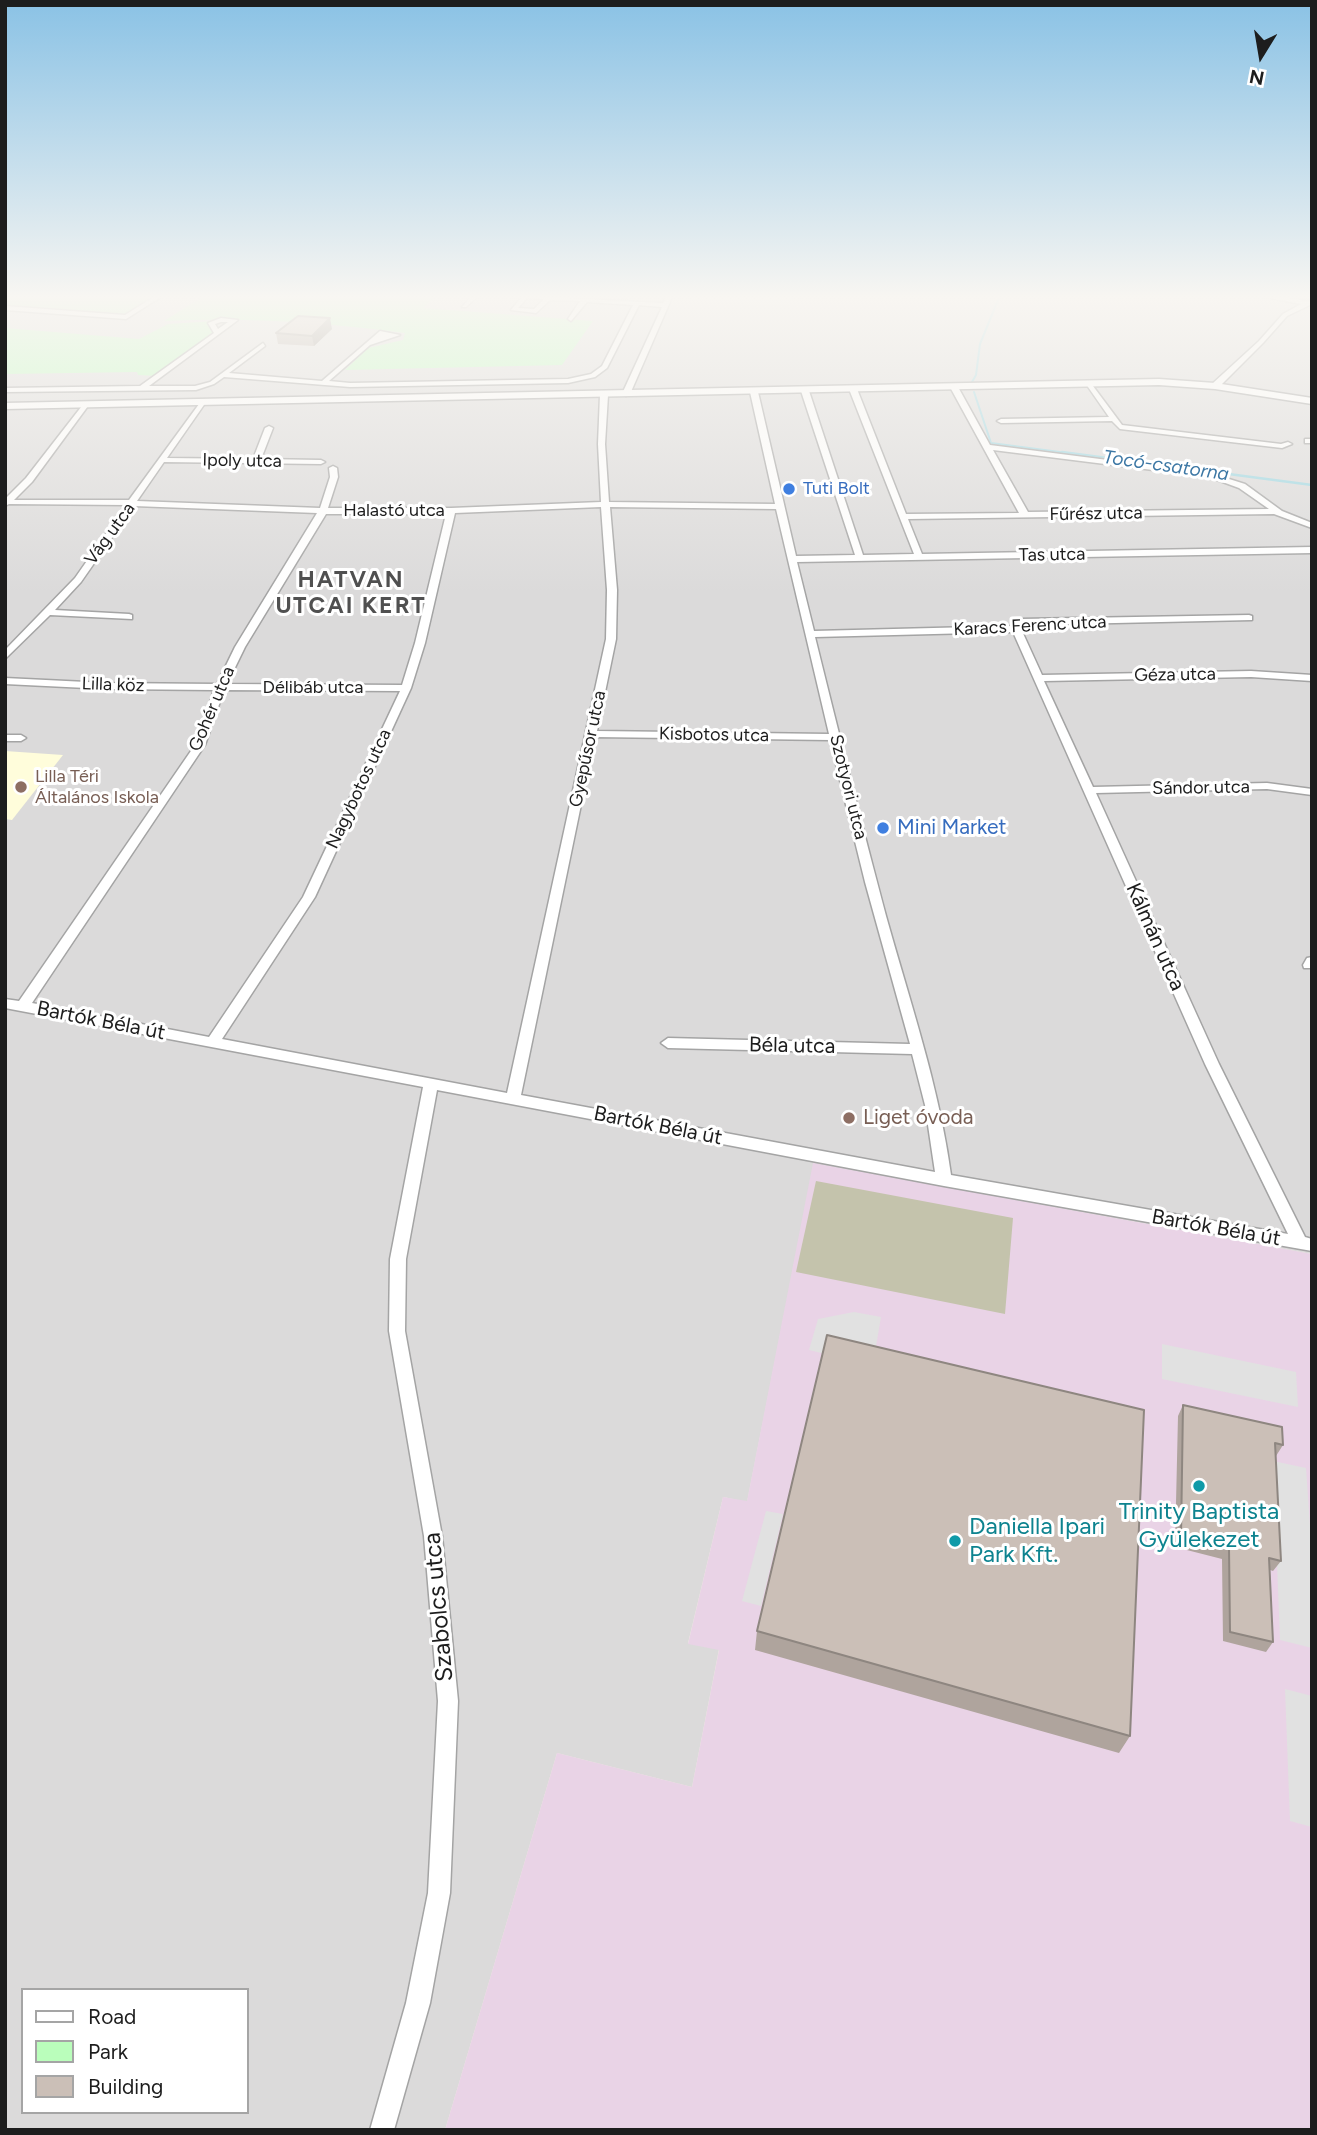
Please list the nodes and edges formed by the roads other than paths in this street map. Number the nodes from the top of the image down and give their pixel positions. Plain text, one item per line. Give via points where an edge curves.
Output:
1 (604, 395) junction
2 (612, 395) edge
3 (755, 395) edge
4 (807, 395) edge
5 (855, 395) edge
6 (958, 395) edge
7 (1097, 395) edge
8 (1271, 395) edge
9 (1312, 401) edge
10 (202, 402) junction
11 (85, 404) junction
12 (5, 406) edge
13 (1114, 419) junction
14 (1001, 421) dead end
15 (1092, 422) junction
16 (1120, 427) junction
17 (269, 428) dead end
18 (1237, 441) junction
19 (987, 447) junction
20 (162, 460) junction
21 (256, 461) junction
22 (321, 462) dead end
23 (333, 468) dead end
24 (6, 503) edge
25 (133, 503) junction
26 (604, 505) junction
27 (779, 508) junction
28 (323, 511) junction
29 (452, 511) junction
30 (1283, 513) junction
31 (1025, 515) junction
32 (903, 517) junction
33 (1312, 526) edge
34 (1312, 550) edge
35 (919, 557) junction
36 (860, 558) junction
37 (792, 559) junction
38 (48, 612) junction
39 (129, 617) dead end
40 (1249, 618) dead end
41 (1016, 629) junction
42 (811, 634) junction
43 (5, 656) edge
44 (1038, 678) junction
45 (1312, 678) edge
46 (5, 681) edge
47 (220, 687) junction
48 (405, 688) junction
49 (593, 734) junction
50 (836, 737) junction
51 (5, 738) edge
52 (21, 738) dead end
53 (1089, 790) junction
54 (1312, 792) edge
55 (5, 1003) edge
56 (23, 1006) junction
57 (212, 1043) junction
58 (668, 1044) dead end
59 (917, 1049) junction
60 (431, 1083) junction
61 (513, 1099) junction
62 (944, 1180) junction
63 (1306, 1244) edge
64 (382, 2130) edge

1 - 2 street
1 - 10 street
1 - 26 street, Gyepűsor utca
3 - 27 street, Szotyori utca
4 - 36 street
5 - 32 street
6 - 19 street
7 - 13 street
8 - 9 street
10 - 11 street
10 - 20 street, Vág utca
11 - 12 street
11 - 24 street via 29,480
13 - 15 street
13 - 16 street
14 - 15 street
15 - 16 street
16 - 18 street
17 - 21 street
18 - 18 street via 1282,446 1288,444 1280,441
19 - 30 street via 1210,475 1242,486
19 - 31 street
20 - 21 street, Ipoly utca
20 - 25 street, Vág utca
21 - 22 street, Ipoly utca
23 - 28 street, Gohér utca
24 - 25 street, Halastó utca
25 - 28 street, Halastó utca
25 - 38 street, Vág utca via 78,580
26 - 27 street, Halastó utca
26 - 29 street, Halastó utca
26 - 49 street, Gyepűsor utca via 612,590 611,639
27 - 37 street, Szotyori utca
28 - 29 street, Halastó utca
28 - 47 street, Gohér utca
29 - 48 street, Nagybotos utca
30 - 31 street, Fűrész utca
30 - 33 street
31 - 32 street, Fűrész utca
32 - 35 street
34 - 35 street, Tas utca
35 - 36 street, Tas utca
36 - 37 street, Tas utca
37 - 42 street, Szotyori utca
38 - 39 street
38 - 43 street, Vág utca
40 - 41 street, Karacs Ferenc utca via 1021,622
41 - 42 street, Karacs Ferenc utca
41 - 44 street, Kálmán utca
42 - 50 street, Szotyori utca
44 - 45 street, Géza utca via 1251,674
44 - 53 street, Kálmán utca
46 - 47 street, Lilla köz
47 - 48 street, Délibáb utca
47 - 56 street, Gohér utca via 200,745
48 - 57 street, Nagybotos utca via 309,897
49 - 50 street, Kisbotos utca
49 - 61 street, Gyepűsor utca
50 - 59 street, Szotyori utca
51 - 52 street
53 - 54 street, Sándor utca via 1268,786
53 - 63 street, Kálmán utca via 1212,1064
55 - 56 street, Bartók Béla út
56 - 57 street, Bartók Béla út
57 - 60 street, Bartók Béla út
58 - 59 street, Béla utca
59 - 62 street, Szotyori utca via 939,1131
60 - 61 street, Bartók Béla út
60 - 64 street, Szabolcs utca via 398,1259 397,1331 433,1536 448,1701 442,1838 439,1893 418,2003
61 - 62 street, Bartók Béla út
62 - 63 street, Bartók Béla út

